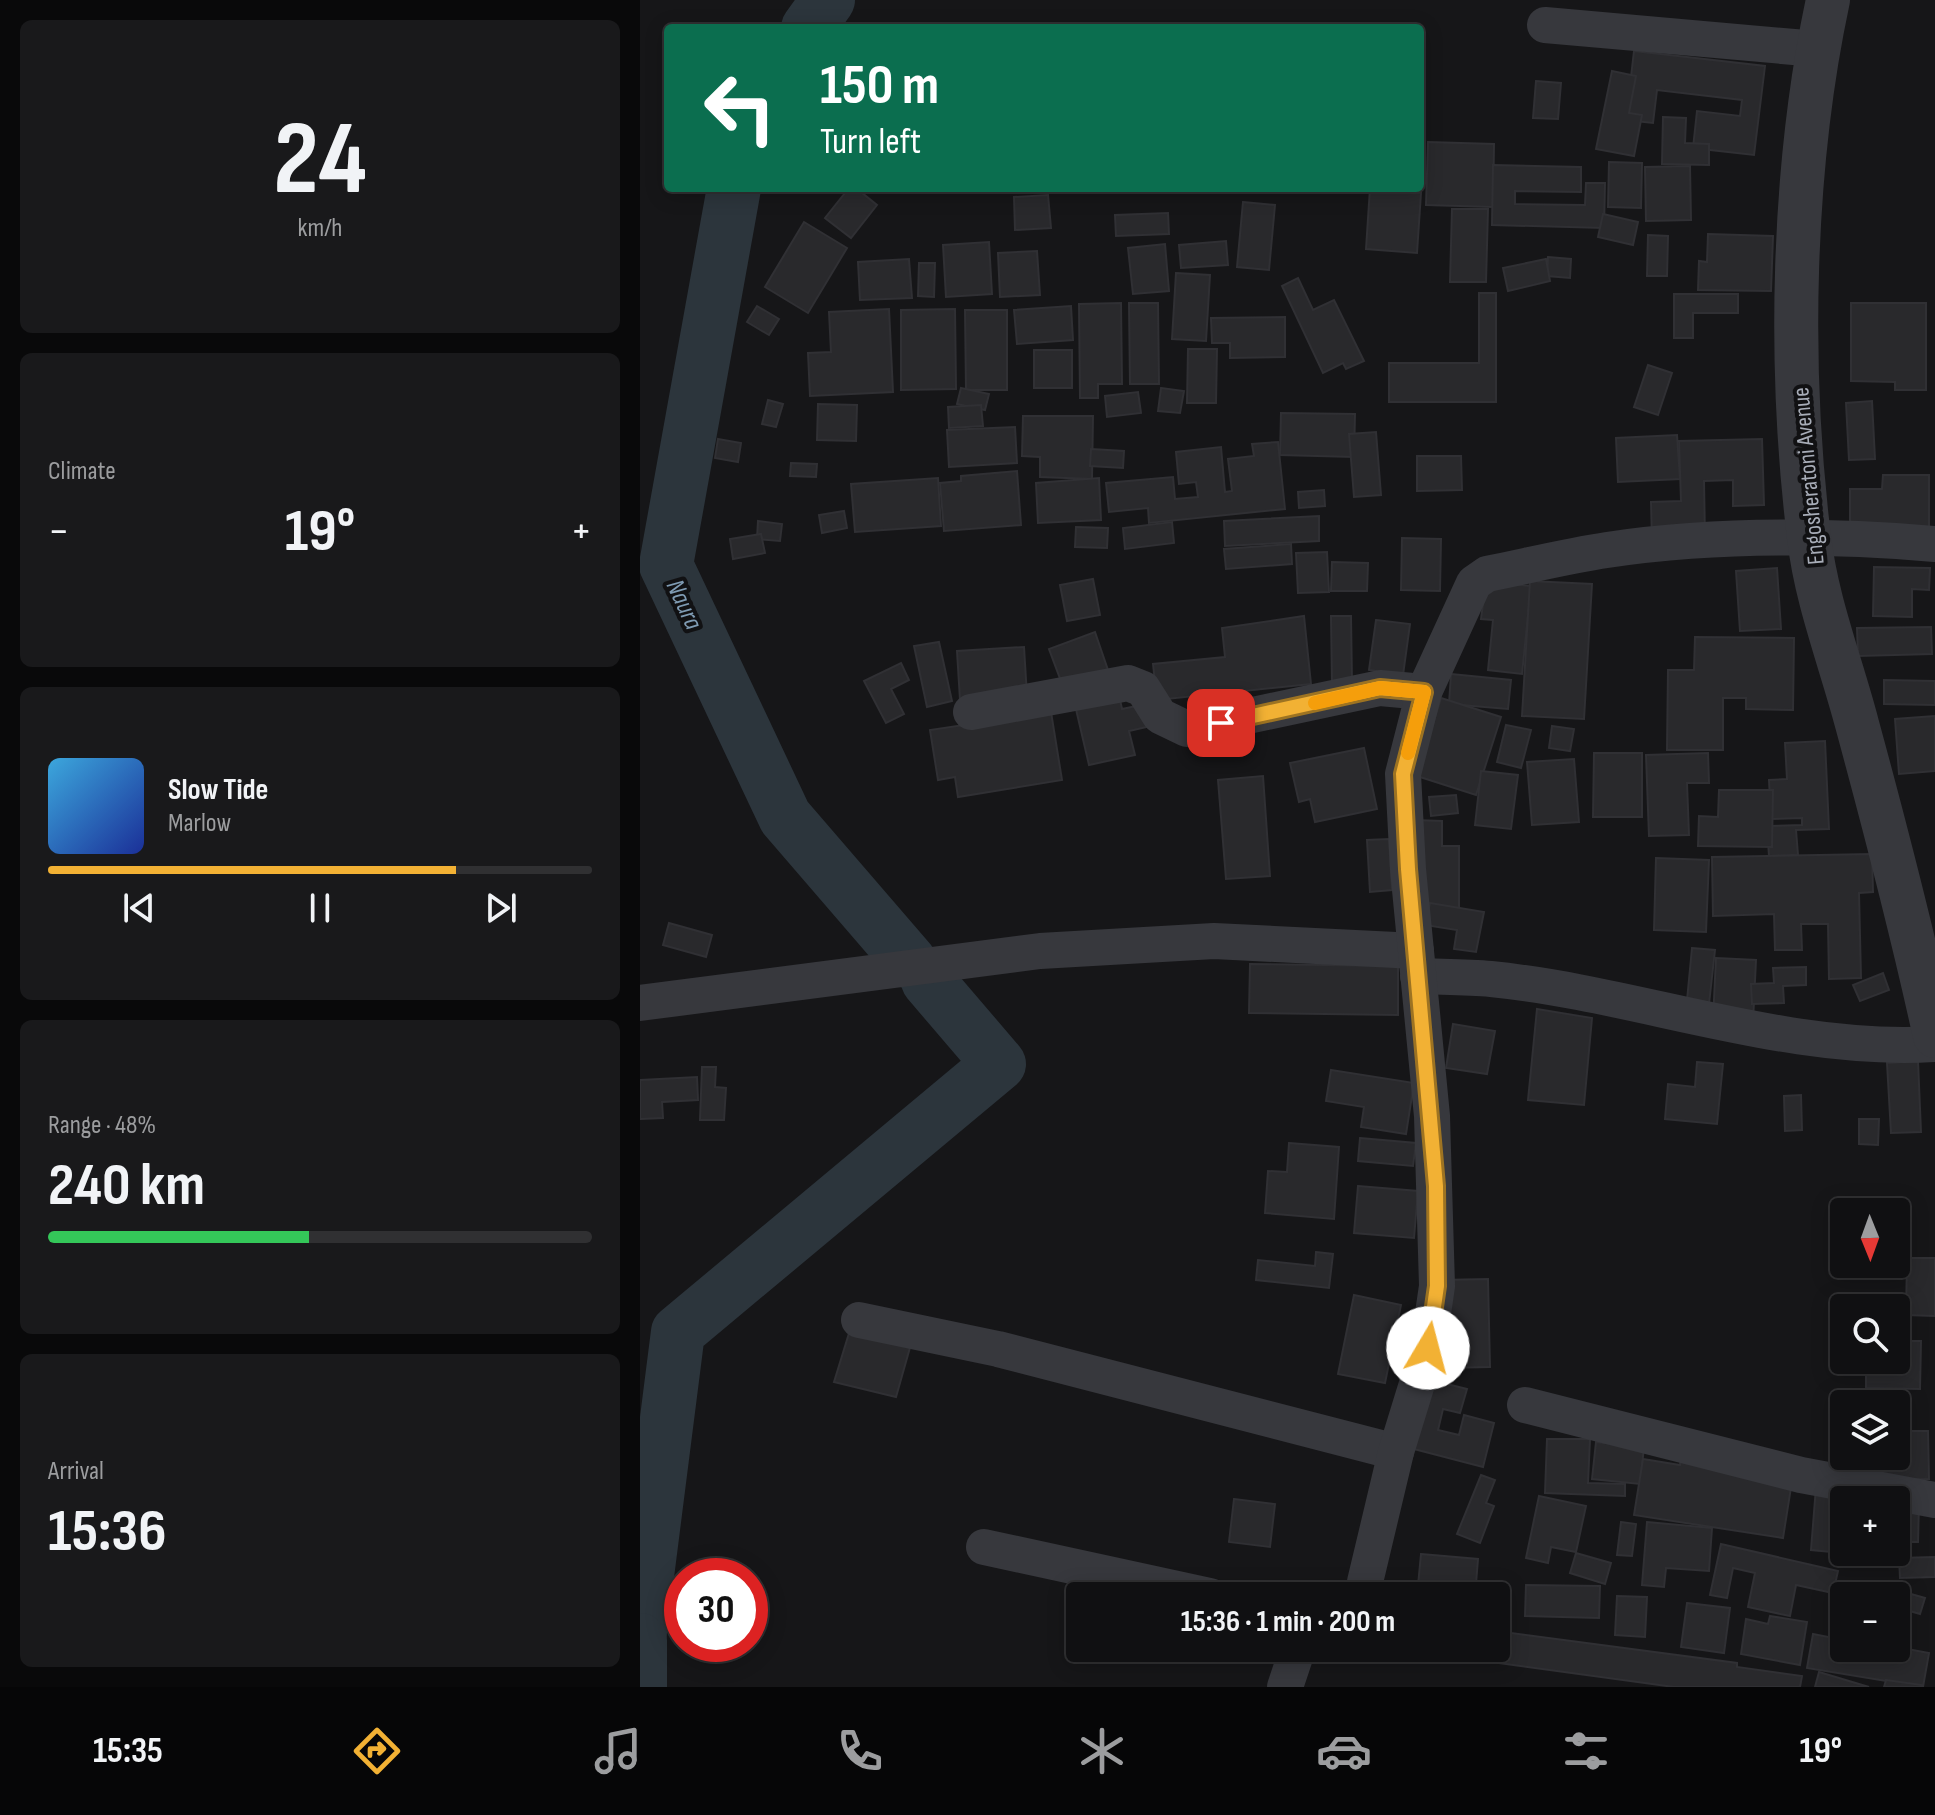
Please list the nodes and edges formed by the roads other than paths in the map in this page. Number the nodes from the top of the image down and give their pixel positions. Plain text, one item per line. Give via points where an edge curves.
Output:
1 (1828, 0) edge
2 (1545, 25) dead end
3 (1817, 49) junction
4 (1809, 538) junction
5 (1935, 544) edge
6 (1424, 692) junction
7 (971, 712) dead end
8 (1417, 964) junction
9 (640, 1003) edge
10 (1935, 1036) edge
11 (1935, 1044) edge
12 (859, 1320) dead end
13 (1525, 1405) dead end
14 (1396, 1452) junction
15 (1935, 1500) edge
16 (984, 1547) dead end
17 (1145, 1582) edge
18 (1365, 1582) dead end
19 (1293, 1662) edge
20 (1285, 1687) edge

1 - 3 street, Engosheratoni Avenue
2 - 3 street
3 - 4 street, Engosheratoni Avenue via 1802,176 1797,302
4 - 5 street
4 - 6 street via 1607,550 1487,574 1474,583
4 - 10 street, Engosheratoni Avenue
6 - 7 street via 1380,688 1187,729 1160,716 1143,689 1128,683
6 - 8 street via 1403,774
8 - 9 street via 1214,941 1054,950
8 - 11 street via 1829,1041
8 - 14 street via 1434,1144 1437,1286 1428,1348
12 - 14 street via 998,1349
13 - 15 street via 1801,1475
14 - 18 street
16 - 17 street
19 - 20 street

